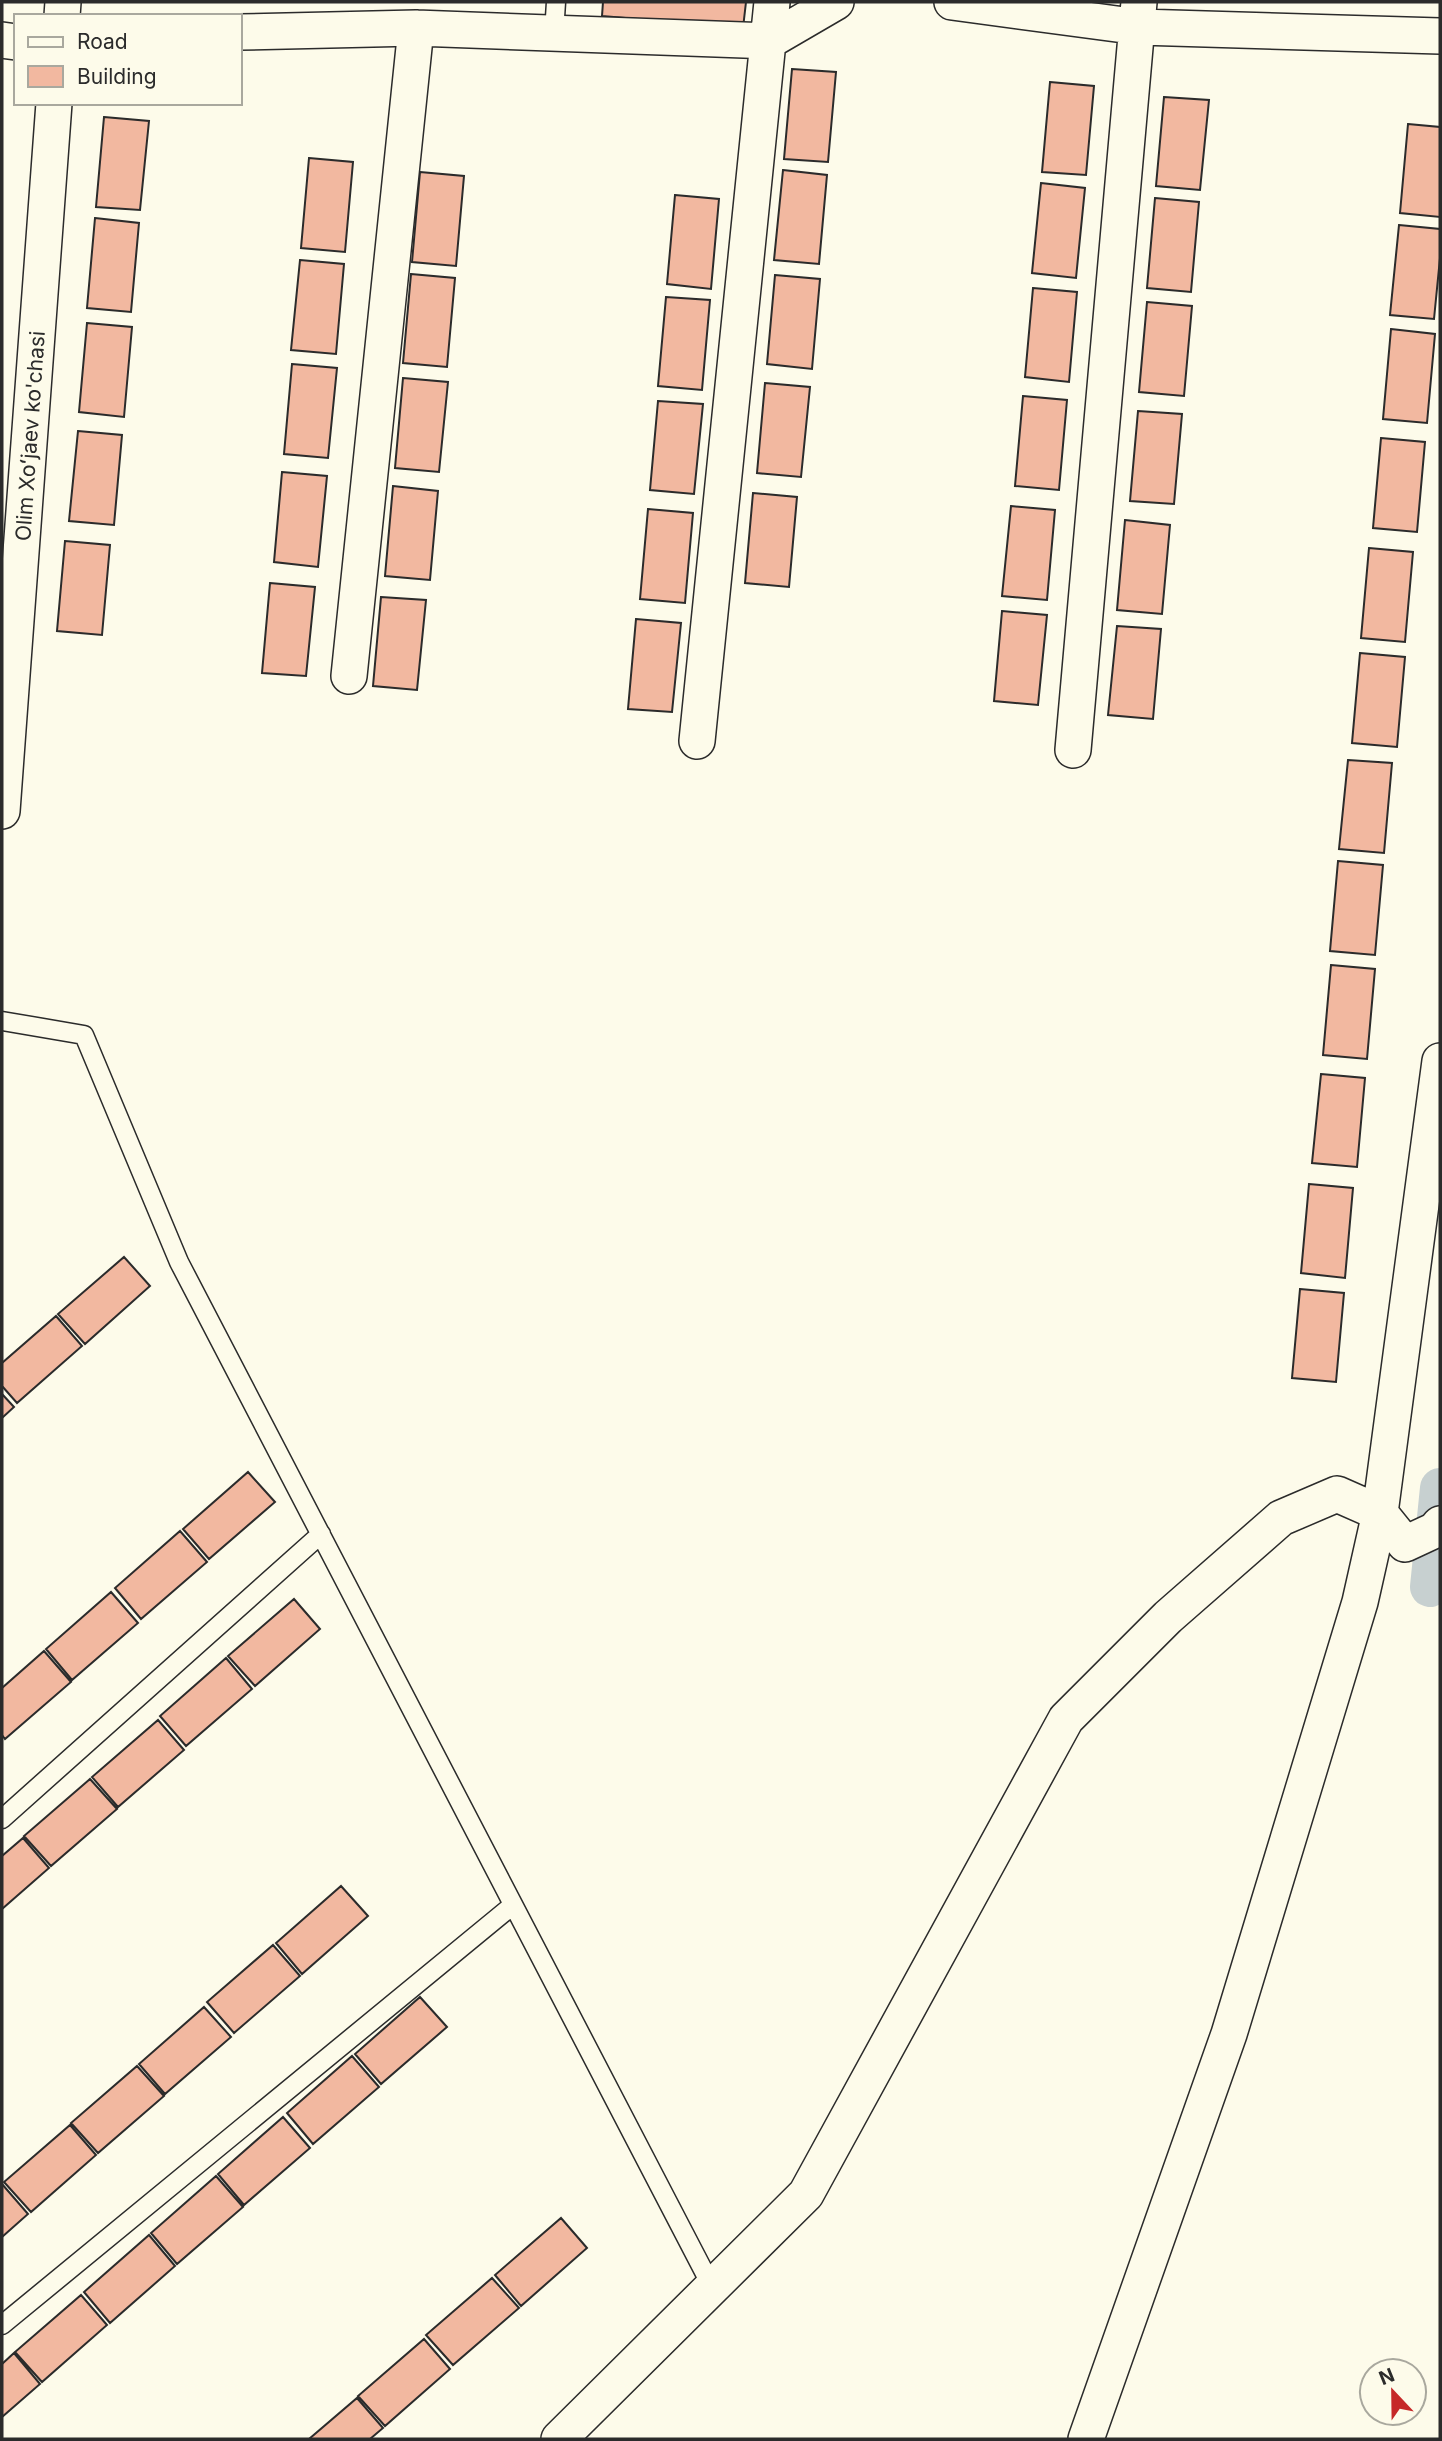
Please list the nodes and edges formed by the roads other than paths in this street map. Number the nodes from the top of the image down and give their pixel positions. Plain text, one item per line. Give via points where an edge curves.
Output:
1 (772, 2) edge
2 (836, 2) edge
3 (952, 2) edge
4 (1139, 14) edge
5 (555, 18) edge
6 (416, 28) junction
7 (242, 32) edge
8 (1440, 36) edge
9 (769, 41) junction
10 (54, 105) edge
11 (349, 676) dead end
12 (697, 741) dead end
13 (1073, 750) dead end
14 (2, 811) edge
15 (2, 1021) edge
16 (1440, 1061) edge
17 (1380, 1513) junction
18 (1440, 1524) edge
19 (321, 1534) junction
20 (2, 1819) edge
21 (513, 1905) junction
22 (712, 2287) junction
23 (2, 2325) edge
24 (559, 2439) edge
25 (1086, 2439) edge

1 - 9 street
2 - 9 street
3 - 4 street
4 - 8 street
4 - 13 street
5 - 6 street
5 - 9 street
6 - 7 street
6 - 11 street
9 - 12 street
10 - 14 street, Olim Xoʻjaev ko'chasi
15 - 19 lane via 83,1035 179,1262
16 - 17 street
17 - 18 street via 1405,1545
17 - 22 street via 1337,1494 1281,1518 1168,1617 1066,1719 806,2194
17 - 25 street via 1360,1602 1229,2034
19 - 20 lane
19 - 21 lane
21 - 22 lane
21 - 23 lane
22 - 24 street

